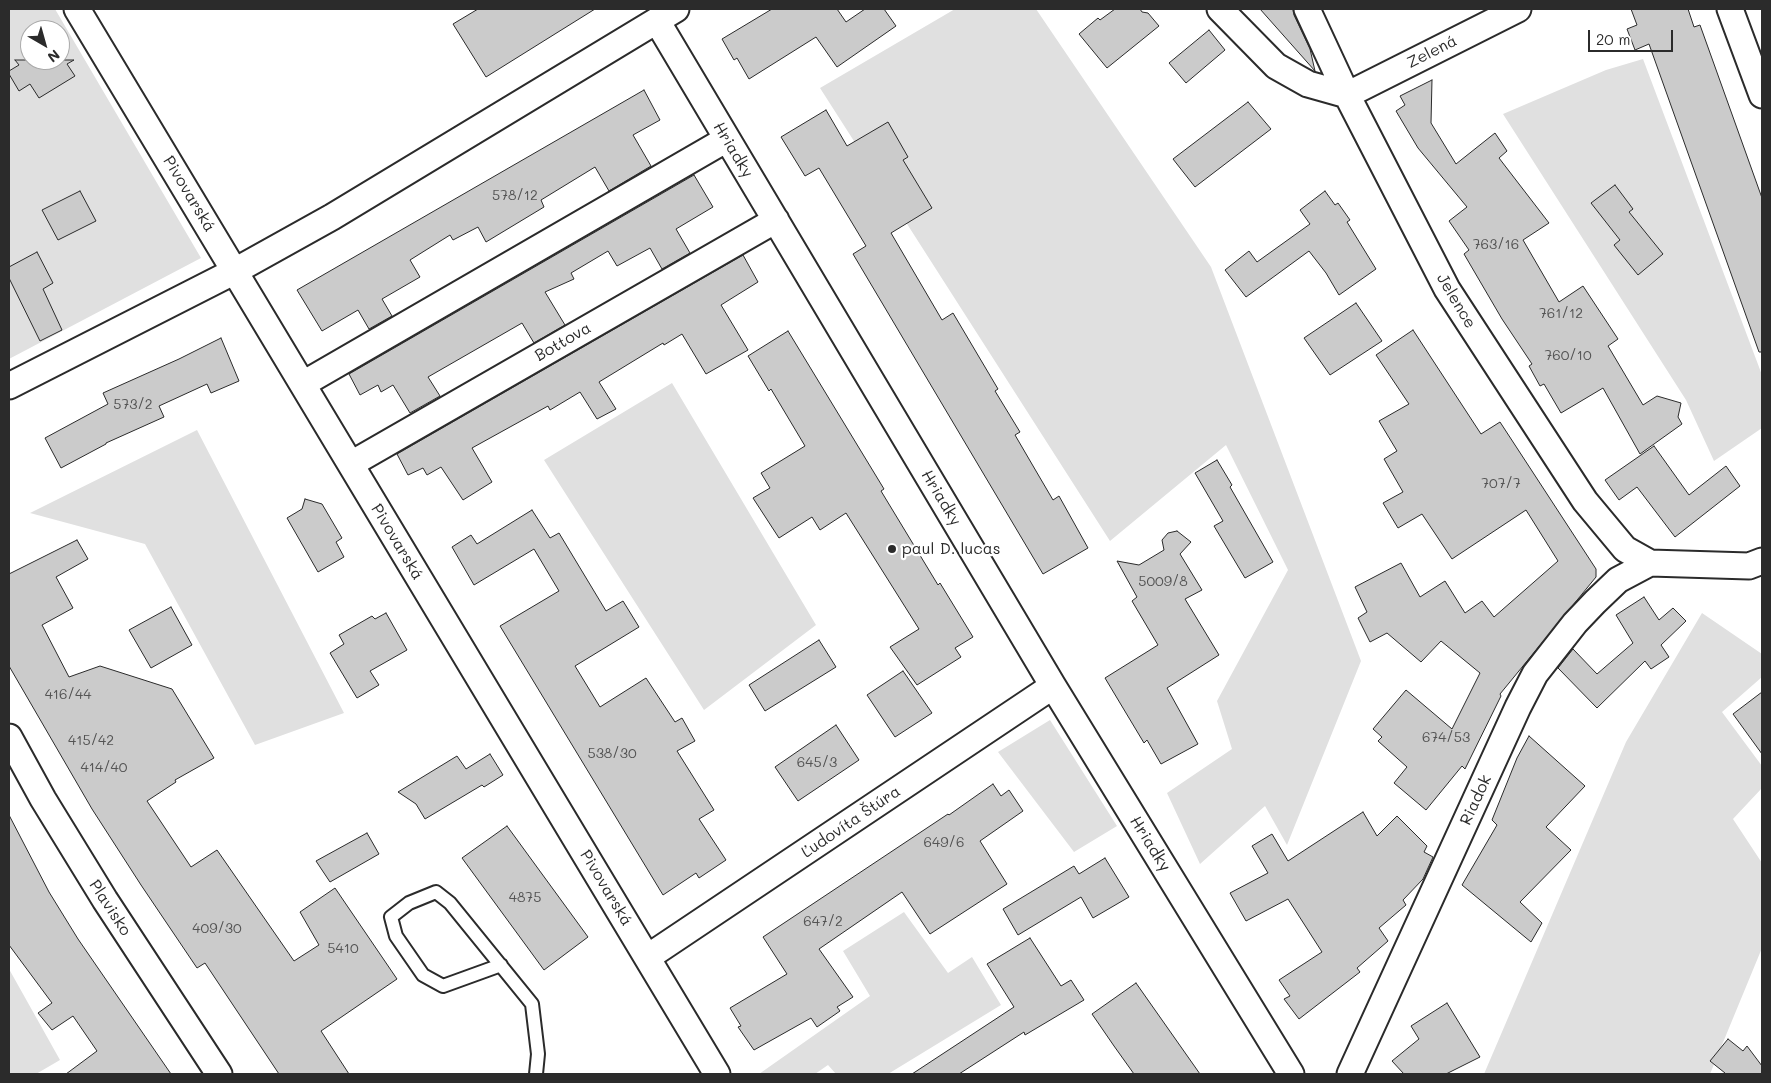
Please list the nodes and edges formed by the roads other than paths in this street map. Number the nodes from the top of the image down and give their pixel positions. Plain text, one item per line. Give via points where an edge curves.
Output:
1 (77, 9) edge
2 (1220, 9) edge
3 (1307, 9) edge
4 (1518, 9) edge
5 (1730, 9) edge
6 (666, 15) edge
7 (1347, 95) junction
8 (1762, 96) edge
9 (727, 138) junction
10 (776, 220) junction
11 (235, 271) junction
12 (303, 384) junction
13 (9, 386) edge
14 (350, 464) junction
15 (1650, 563) junction
16 (1758, 566) edge
17 (1054, 686) junction
18 (9, 737) edge
19 (648, 957) junction
20 (500, 965) junction
21 (219, 1074) edge
22 (536, 1074) edge
23 (717, 1074) edge
24 (1291, 1074) edge
25 (1350, 1074) edge

1 - 11 street, Pivovarská
2 - 7 street via 1276,66 1308,84
3 - 7 street, Jelence
4 - 7 street, Zelená
5 - 8 street
6 - 9 street, Hriadky
6 - 11 street via 340,212
7 - 15 street, Jelence via 1452,297 1585,501 1625,549
9 - 10 street, Hriadky
9 - 12 street
10 - 14 street, Bottova
10 - 17 street, Hriadky
11 - 12 street, Pivovarská
11 - 13 street
12 - 14 street, Pivovarská
14 - 19 street, Pivovarská
15 - 16 street
15 - 25 street, Riadok via 1618,580 1595,602 1535,674
17 - 19 street, Ľudovíta Štúra
17 - 24 street, Hriadky
18 - 21 street, Plavisko via 105,900
19 - 23 street, Pivovarská
20 - 20 lane via 450,903 436,892 409,903 391,917 396,936 423,975 443,986
20 - 22 lane via 532,1004 538,1054

